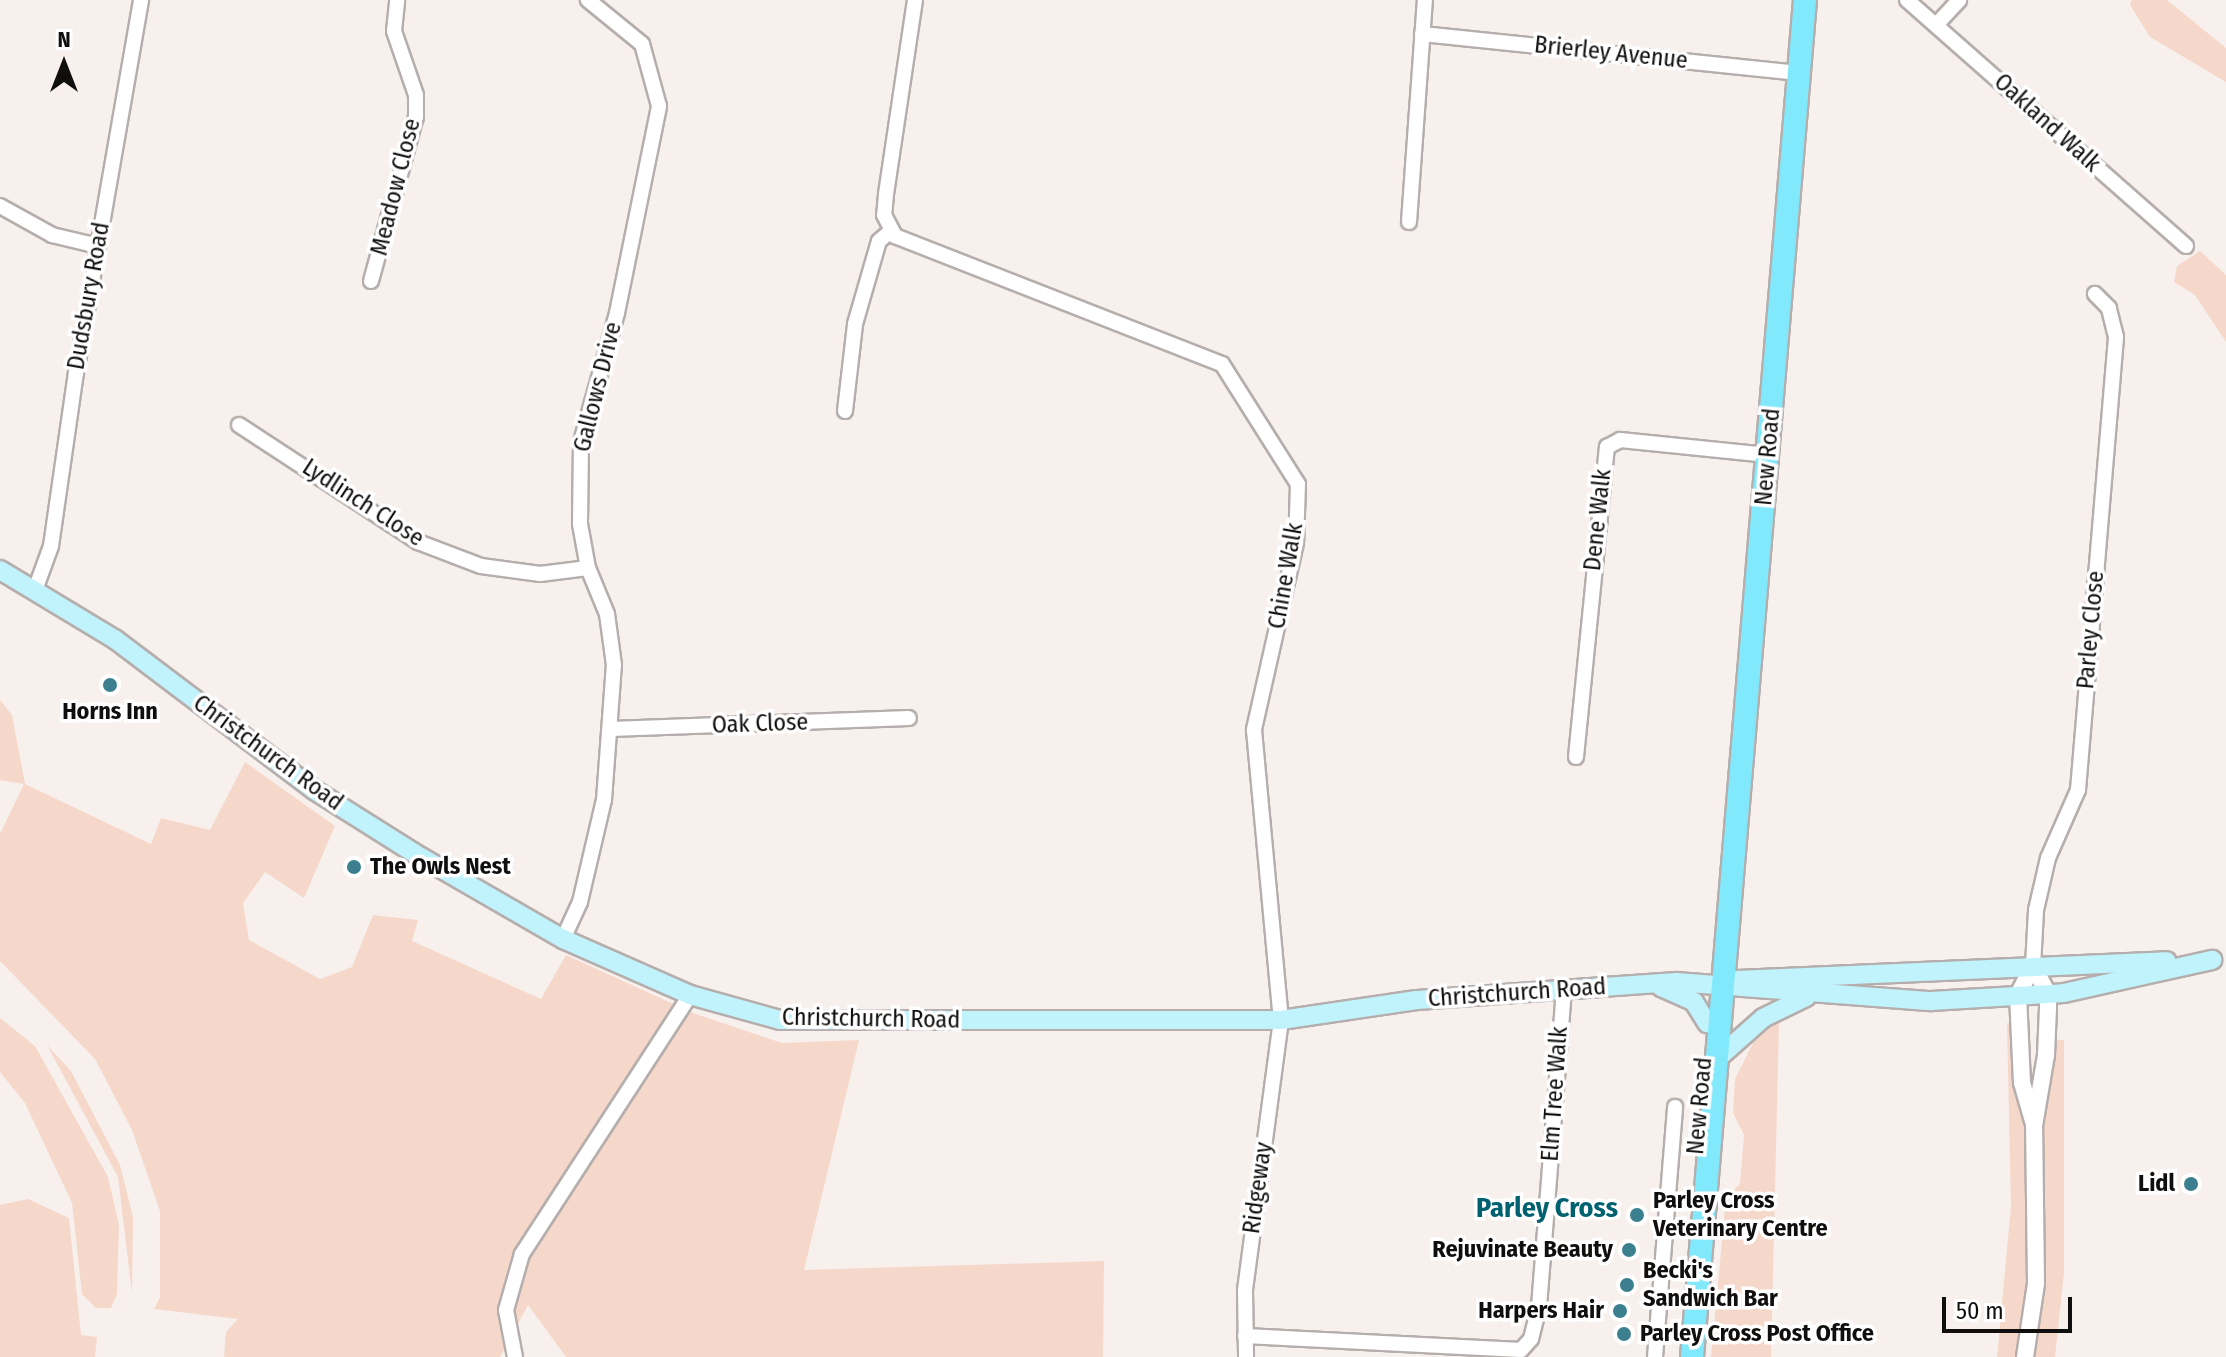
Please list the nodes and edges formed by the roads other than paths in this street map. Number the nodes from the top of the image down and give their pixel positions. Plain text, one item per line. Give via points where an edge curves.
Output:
1 (141, 0) edge
2 (397, 0) edge
3 (588, 0) edge
4 (915, 0) edge
5 (1425, 0) edge
6 (1805, 0) edge
7 (1907, 0) edge
8 (1959, 0) edge
9 (1936, 25) junction
10 (1422, 34) junction
11 (1799, 73) junction
12 (0, 206) edge
13 (1409, 222) dead end
14 (891, 231) junction
15 (98, 246) junction
16 (2186, 246) dead end
17 (371, 281) dead end
18 (2095, 294) dead end
19 (845, 411) dead end
20 (239, 425) dead end
21 (1768, 455) junction
22 (588, 568) junction
23 (0, 570) edge
24 (35, 590) junction
25 (909, 718) dead end
26 (611, 729) junction
27 (1576, 757) dead end
28 (563, 939) junction
29 (2219, 960) edge
30 (2033, 966) junction
31 (1717, 982) junction
32 (1643, 983) junction
33 (1564, 989) junction
34 (1820, 993) junction
35 (2048, 994) junction
36 (690, 995) junction
37 (2018, 995) junction
38 (1281, 1020) junction
39 (1707, 1023) junction
40 (1718, 1058) junction
41 (1675, 1107) dead end
42 (2034, 1126) junction
43 (1245, 1336) junction
44 (1692, 1353) edge
45 (515, 1357) edge
46 (1246, 1357) edge
47 (1655, 1357) edge
48 (2025, 1357) edge

1 - 15 street, Dudsbury Road
2 - 17 street, Meadow Close via 394,31 416,95 416,117
3 - 22 street, Gallows Drive via 642,44 658,86 659,106 617,313 581,442 580,524
4 - 14 street via 886,194 884,215
5 - 10 street
6 - 11 main road, New Road
7 - 9 street, Oakland Walk
8 - 9 street
9 - 16 street, Oakland Walk
10 - 11 street, Brierley Avenue
10 - 13 street
11 - 21 main road, New Road
12 - 15 street via 52,235
14 - 19 street via 879,241 855,324
14 - 38 street, Chine Walk via 905,241 1222,364 1298,484 1296,543 1254,730
15 - 24 street, Dudsbury Road via 51,546
18 - 30 street, Parley Close via 2109,308 2116,337 2078,790 2048,858 2036,910
20 - 22 street, Lydlinch Close via 418,542 481,566 540,574
21 - 27 street, Dene Walk via 1620,440 1607,447
21 - 31 main road, New Road
22 - 26 street, Gallows Drive via 611,636
23 - 24 main road, Christchurch Road
24 - 28 main road, Christchurch Road via 116,640 314,790
25 - 26 street, Oak Close
26 - 28 street, Gallows Drive via 591,859
28 - 36 main road, Christchurch Road
29 - 30 main road, Christchurch Road
29 - 35 main road, Christchurch Road
30 - 31 main road, Christchurch Road via 1768,975
30 - 35 street
30 - 37 street
31 - 32 main road, Christchurch Road
31 - 34 main road, Christchurch Road
31 - 39 main road, New Road
31 - 40 main road, New Road
32 - 33 main road, Christchurch Road
32 - 39 main road via 1684,994
33 - 38 main road, Christchurch Road via 1417,1000
33 - 43 street, Elm Tree Walk via 1539,1307 1531,1339 1521,1350
34 - 37 main road, Christchurch Road via 1931,1001
34 - 40 main road via 1786,1003
35 - 37 main road, Christchurch Road
35 - 42 street via 2046,1055
36 - 38 main road, Christchurch Road via 780,1020
36 - 45 street via 522,1254 506,1310
37 - 42 street via 2022,1083
38 - 43 street, Ridgeway via 1245,1290
39 - 44 main road, New Road via 1689,1243
40 - 44 main road, New Road
41 - 47 street, New Road
42 - 48 street via 2036,1283
43 - 46 street, Ridgeway

